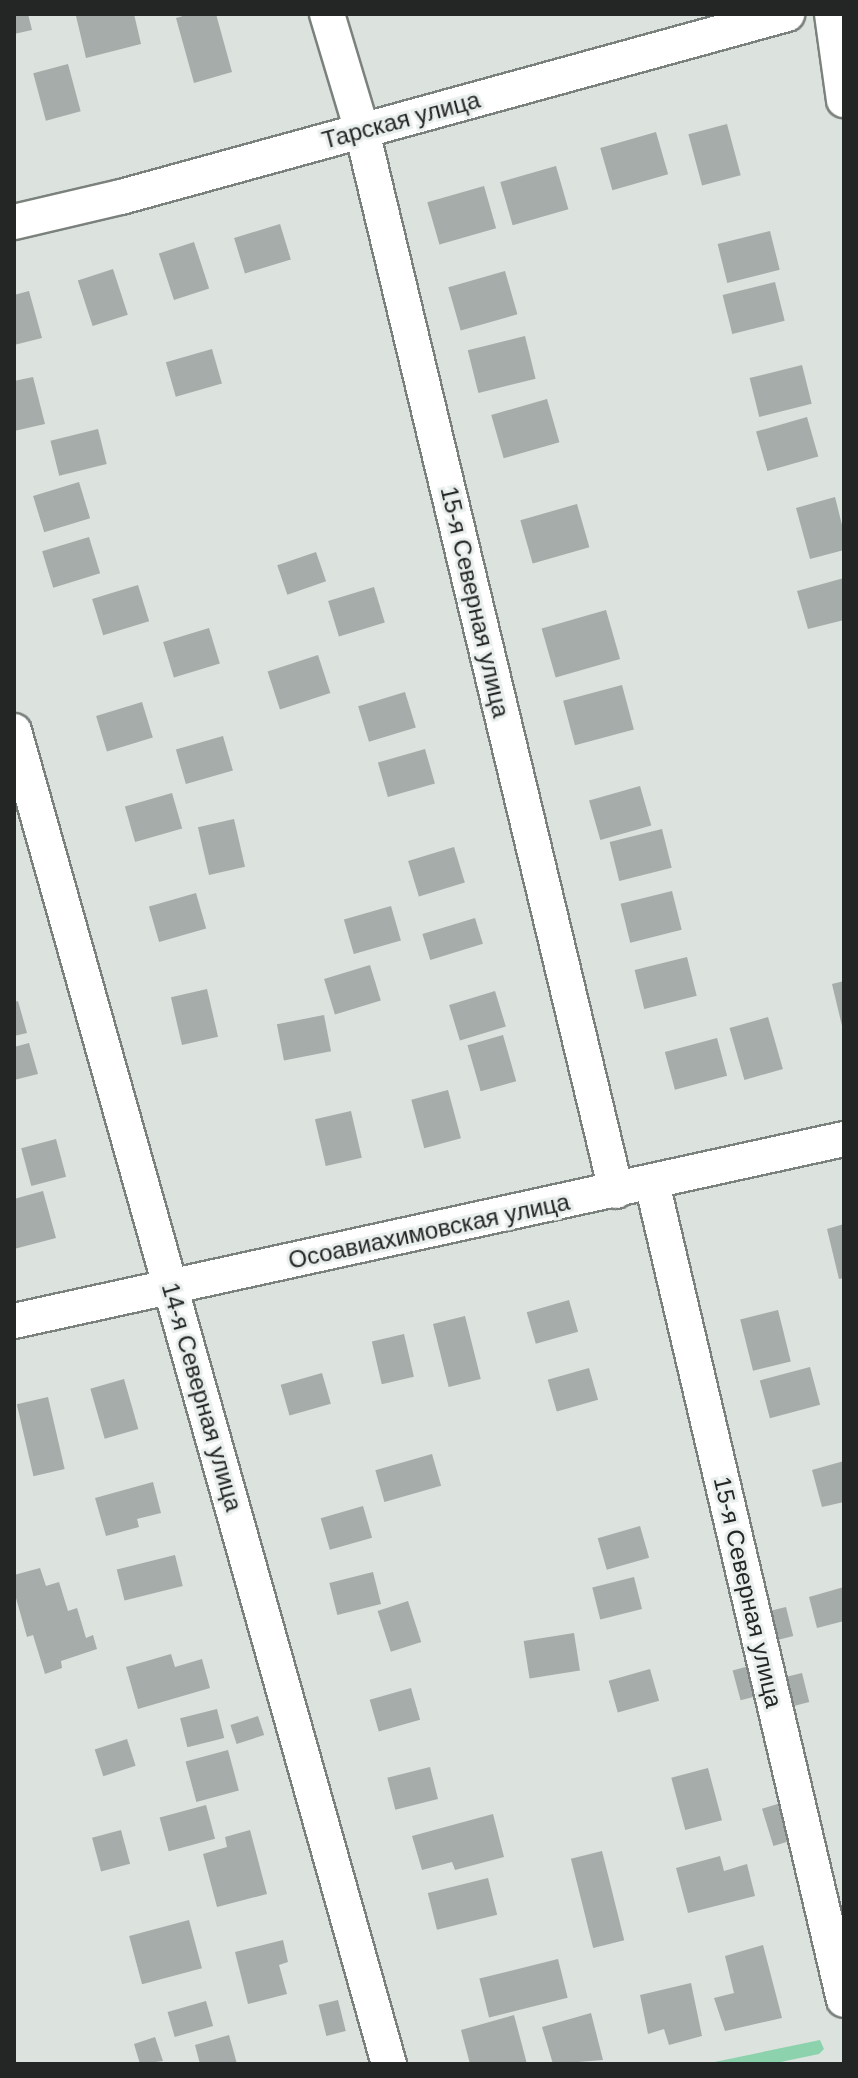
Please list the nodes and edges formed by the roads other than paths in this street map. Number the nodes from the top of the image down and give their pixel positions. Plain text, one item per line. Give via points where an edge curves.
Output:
1 (327, 14) edge
2 (787, 14) edge
3 (832, 14) edge
4 (844, 100) edge
5 (362, 131) junction
6 (14, 222) edge
7 (14, 731) edge
8 (844, 1139) edge
9 (652, 1183) junction
10 (616, 1191) junction
11 (171, 1286) junction
12 (14, 1321) edge
13 (844, 2000) edge
14 (389, 2064) edge

1 - 5 street, 15-я Северная улица
2 - 5 street, Тарская улица
3 - 4 street
5 - 6 street, Тарская улица
5 - 10 street, 15-я Северная улица
7 - 11 street, 14-я Северная улица
8 - 9 street, Осоавиахимовская улица
9 - 10 street, Осоавиахимовская улица
9 - 13 street, 15-я Северная улица
10 - 11 street, Осоавиахимовская улица
11 - 12 street, Осоавиахимовская улица
11 - 14 street, 14-я Северная улица

